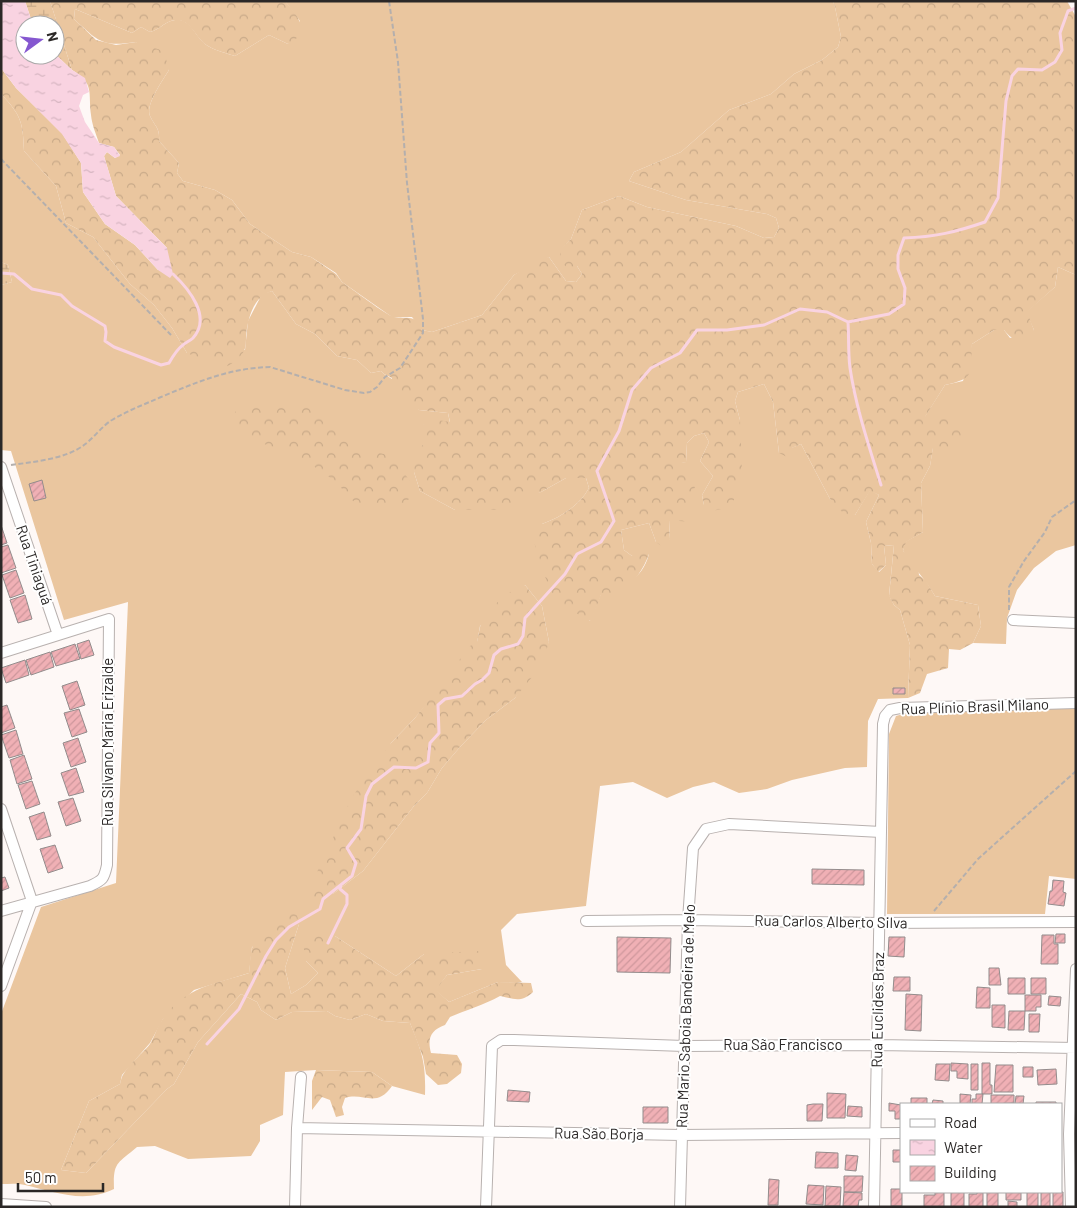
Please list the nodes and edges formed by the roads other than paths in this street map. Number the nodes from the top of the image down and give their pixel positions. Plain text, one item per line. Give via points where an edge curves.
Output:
1 (6, 466) edge
2 (1013, 620) road end
3 (1076, 623) edge
4 (58, 635) junction
5 (1, 653) edge
6 (1076, 703) edge
7 (883, 724) joint
8 (1, 809) edge
9 (881, 832) junction
10 (32, 901) junction
11 (1, 911) edge
12 (688, 920) junction
13 (586, 921) dead end
14 (1076, 922) edge
15 (879, 923) junction
16 (1076, 969) edge
17 (1, 986) edge
18 (877, 1045) junction
19 (684, 1046) junction
20 (1074, 1048) edge
21 (301, 1077) dead end
22 (297, 1128) junction
23 (489, 1132) junction
24 (876, 1132) junction
25 (900, 1133) edge
26 (1069, 1134) edge
27 (682, 1135) junction
28 (1, 1204) edge
29 (46, 1207) edge
30 (295, 1207) edge
31 (486, 1207) edge
32 (680, 1207) edge
33 (874, 1207) edge
34 (1072, 1207) edge

1 - 4 street, Rua Tiniaguá
2 - 3 street
4 - 5 street
4 - 10 street, Rua Silvano Maria Erizalde via 109,619 107,866 105,877 100,881
6 - 7 street, Rua Plínio Brasil Milano via 900,708 890,710
7 - 9 street, Rua Euclides Braz
8 - 10 street
9 - 12 street, Rua Mario Saboia Bandeira de Melo via 729,824 706,828 693,848
9 - 15 street, Rua Euclides Braz
10 - 11 street
10 - 17 street
12 - 13 street, Rua Carlos Alberto Silva
12 - 15 street, Rua Carlos Alberto Silva
12 - 19 street, Rua Mario Saboia Bandeira de Melo
14 - 15 street, Rua Carlos Alberto Silva
15 - 18 street, Rua Euclides Braz
16 - 20 street
18 - 19 street, Rua São Francisco
18 - 20 street, Rua São Francisco
18 - 24 street, Rua Euclides Braz
19 - 23 street, Rua São Francisco via 501,1040 492,1046
19 - 27 street, Rua Mario Saboia Bandeira de Melo
20 - 26 street
21 - 22 street
22 - 23 street, Rua São Borja
22 - 30 street
23 - 27 street, Rua São Borja
23 - 31 street
24 - 25 street, Rua São Borja
24 - 27 street, Rua São Borja
24 - 33 street, Rua Euclides Braz
26 - 34 street
27 - 32 street, Rua Mario Saboia Bandeira de Melo
28 - 29 street

